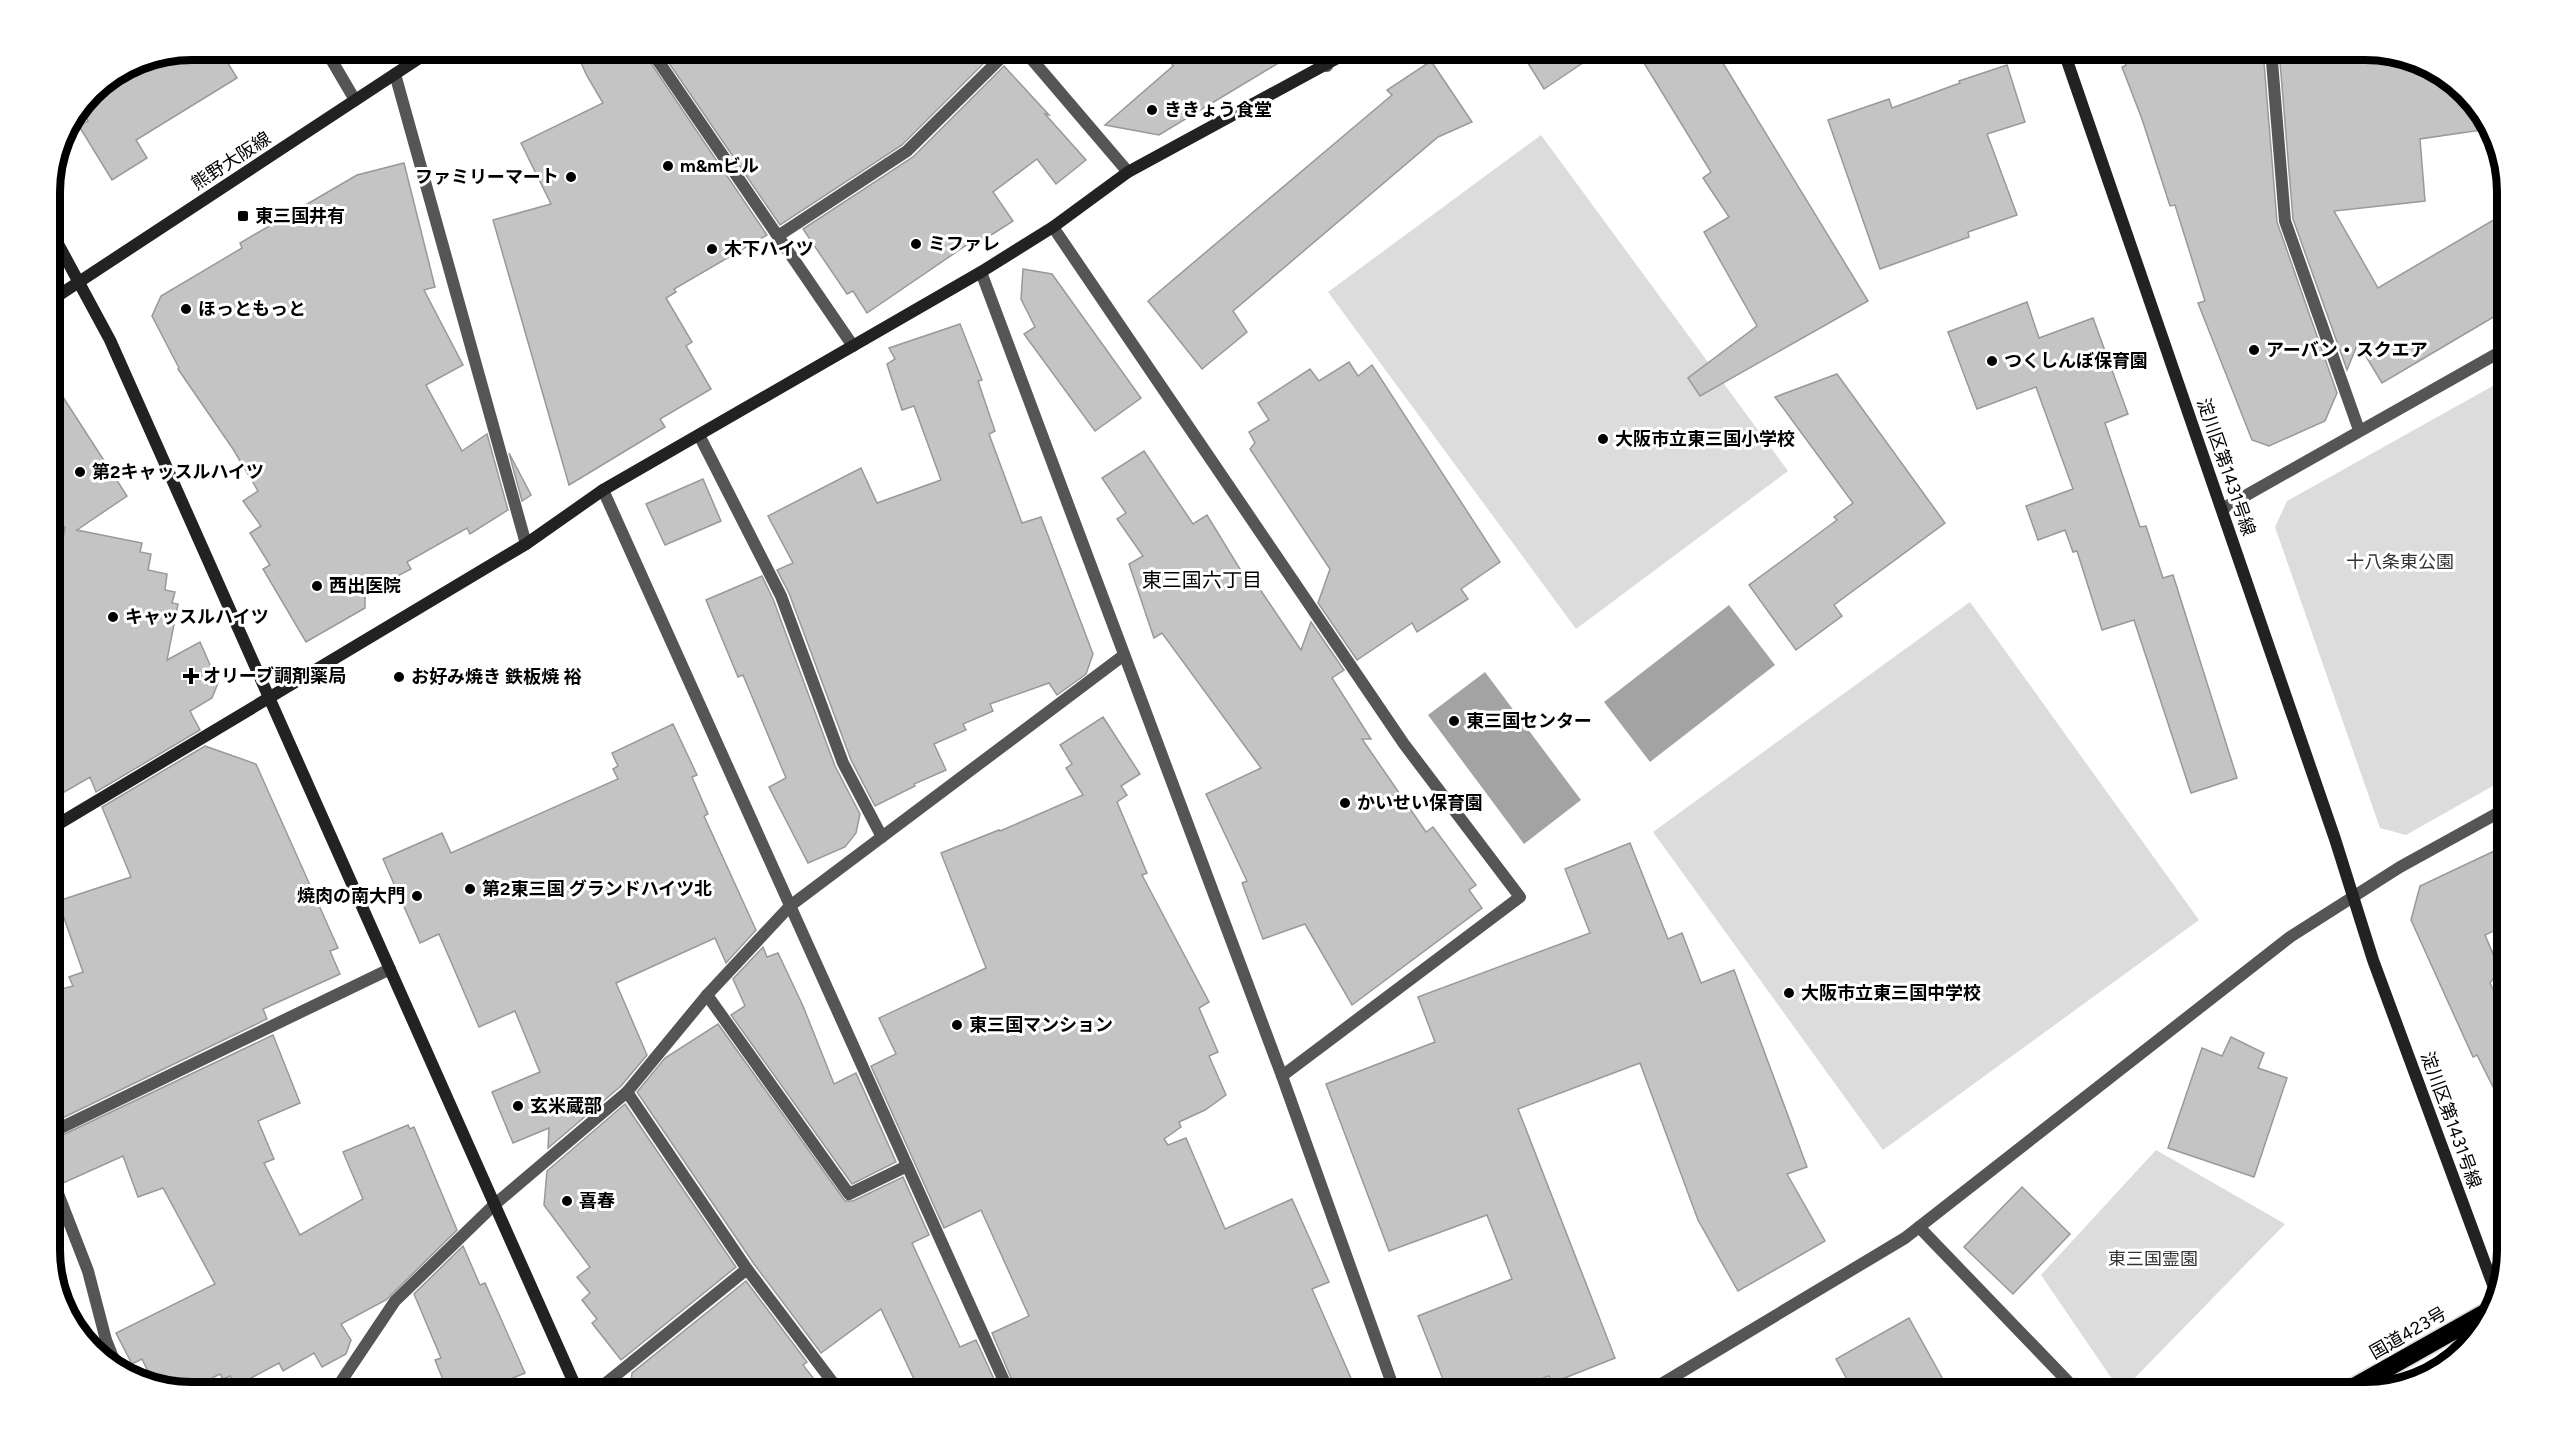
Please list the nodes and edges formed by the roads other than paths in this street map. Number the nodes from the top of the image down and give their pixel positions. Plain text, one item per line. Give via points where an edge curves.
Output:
1 (331, 60) edge
2 (417, 60) edge
3 (657, 60) edge
4 (1000, 60) edge
5 (1032, 60) edge
6 (1323, 60) edge
7 (1337, 60) edge
8 (2066, 60) edge
9 (2272, 60) edge
10 (1327, 66) junction
11 (395, 74) junction
12 (355, 100) junction
13 (1128, 172) junction
14 (1053, 227) junction
15 (778, 236) junction
16 (60, 247) edge
17 (981, 272) junction
18 (80, 282) junction
19 (60, 295) edge
20 (853, 346) junction
21 (2497, 354) edge
22 (2359, 430) junction
23 (699, 435) junction
24 (603, 490) junction
25 (2222, 509) junction
26 (526, 544) junction
27 (1124, 655) junction
28 (270, 696) junction
29 (2497, 814) edge
30 (60, 823) edge
31 (882, 837) junction
32 (2354, 897) junction
33 (790, 906) junction
34 (390, 969) junction
35 (706, 995) junction
36 (1282, 1076) junction
37 (627, 1092) junction
38 (60, 1128) edge
39 (907, 1166) junction
40 (60, 1199) edge
41 (494, 1205) junction
42 (1919, 1227) junction
43 (747, 1269) junction
44 (2492, 1283) edge
45 (2479, 1317) edge
46 (112, 1354) edge
47 (341, 1382) edge
48 (574, 1382) edge
49 (607, 1382) edge
50 (832, 1382) edge
51 (1004, 1382) edge
52 (1391, 1382) edge
53 (1665, 1382) edge
54 (2068, 1382) edge
55 (2363, 1382) edge

1 - 12 street
2 - 11 street, 熊野大阪線
3 - 15 street
4 - 15 street via 907,151
5 - 13 street
6 - 10 street
7 - 10 street
8 - 25 street, 淀川区第1431号線
9 - 22 street via 2284,221
10 - 13 street
11 - 12 street, 熊野大阪線
11 - 26 street
12 - 18 street, 熊野大阪線
13 - 14 street
14 - 17 street
14 - 36 street via 1404,744 1520,897
15 - 20 street
16 - 18 street
17 - 20 street
17 - 27 street
18 - 19 street, 熊野大阪線
18 - 28 street via 115,350
20 - 23 street
21 - 22 street
22 - 25 street
23 - 24 street
23 - 31 street via 781,596 843,763
24 - 26 street
24 - 33 street
25 - 32 street, 淀川区第1431号線
26 - 28 street
27 - 31 street
27 - 36 street
28 - 30 street
28 - 34 street
29 - 32 street
31 - 33 street
32 - 42 street via 2290,937
32 - 44 street, 淀川区第1431号線 via 2373,960
33 - 35 street
33 - 39 street
34 - 38 street
34 - 41 street
35 - 37 street
35 - 39 street via 849,1194
36 - 52 street
37 - 41 street
37 - 43 street
39 - 51 street
40 - 46 street via 88,1271
41 - 47 street via 395,1301
41 - 48 street
42 - 53 street
42 - 54 street
43 - 49 street
43 - 50 street
45 - 55 highway, 国道423号

